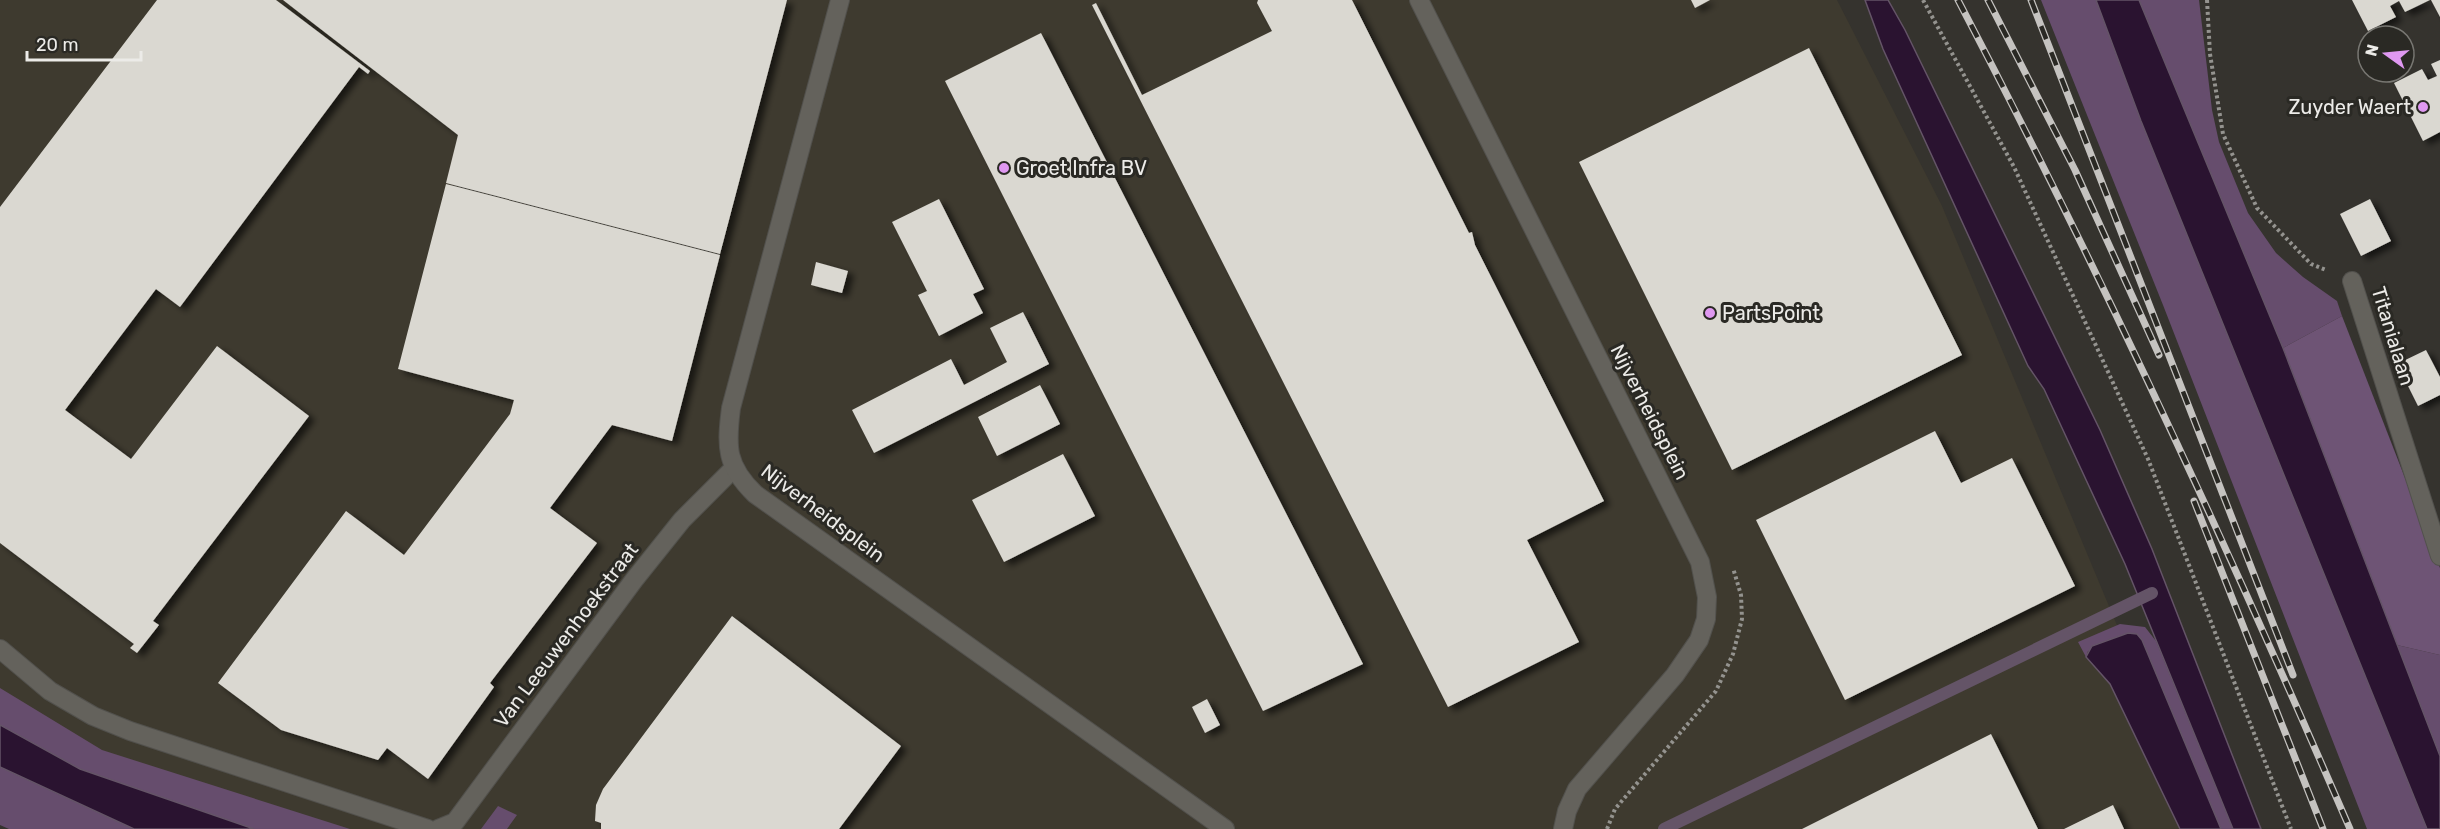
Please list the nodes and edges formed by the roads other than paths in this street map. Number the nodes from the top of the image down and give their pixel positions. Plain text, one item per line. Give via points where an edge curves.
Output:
1 (840, 0) edge
2 (1419, 0) edge
3 (2352, 280) road end
4 (734, 469) junction
5 (2440, 556) edge
6 (0, 649) edge
7 (428, 829) edge
8 (438, 829) edge
9 (1225, 829) edge
10 (1563, 829) edge

1 - 4 street, Nijverheidsplein via 731,408 727,436
2 - 10 street, Nijverheidsplein via 1700,562 1705,580 1706,620 1700,640 1675,675 1577,789
3 - 5 street, Titanialaan
4 - 8 street, Van Leeuwenhoekstraat via 682,520 634,580 455,822
4 - 9 street, Nijverheidsplein via 755,494
6 - 7 street via 50,691 111,724

